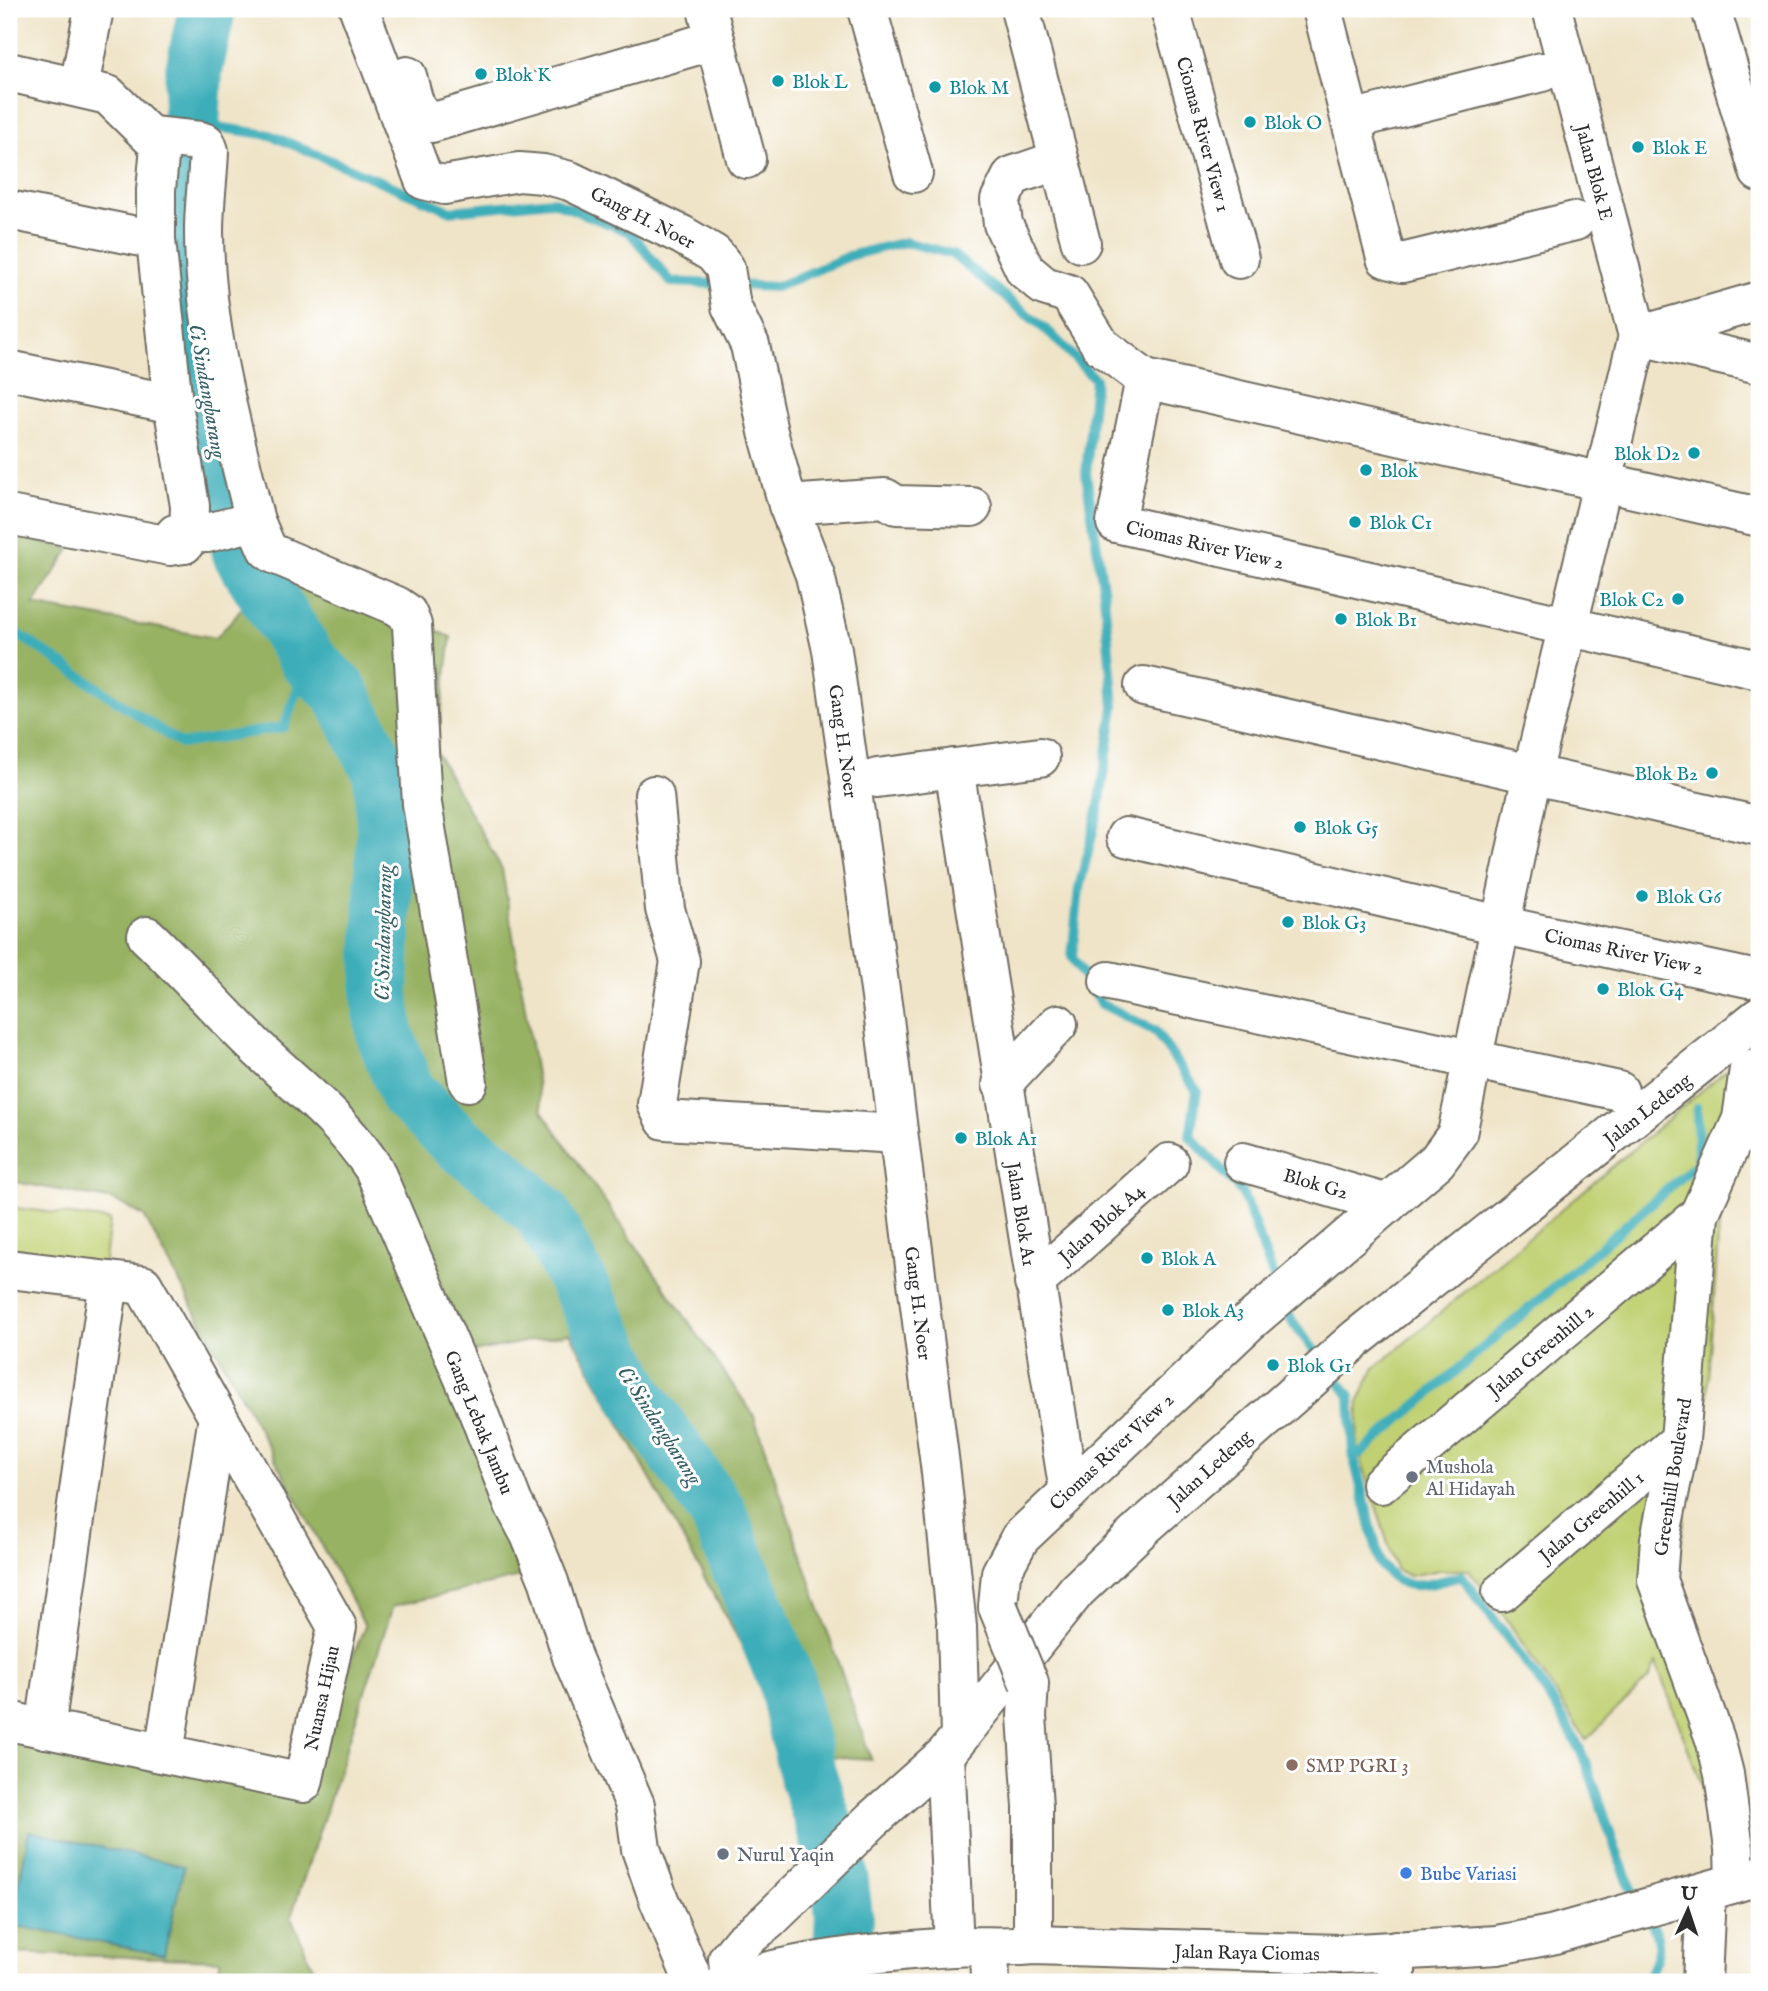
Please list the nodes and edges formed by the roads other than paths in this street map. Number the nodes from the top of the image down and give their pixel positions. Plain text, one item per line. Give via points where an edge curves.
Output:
1 (93, 9) edge
2 (359, 9) edge
3 (387, 9) edge
4 (867, 9) edge
5 (1020, 9) edge
6 (1170, 9) edge
7 (1322, 9) edge
8 (1552, 9) edge
9 (1712, 9) edge
10 (711, 24) edge
11 (9, 72) edge
12 (1542, 72) dead end
13 (79, 87) junction
14 (1351, 120) junction
15 (156, 141) junction
16 (746, 159) dead end
17 (1059, 160) junction
18 (1759, 172) edge
19 (913, 173) dead end
20 (9, 210) edge
21 (1575, 221) dead end
22 (156, 240) junction
23 (1081, 243) dead end
24 (1239, 259) dead end
25 (1759, 301) edge
26 (1638, 336) junction
27 (1759, 364) edge
28 (9, 370) edge
29 (1145, 379) junction
30 (173, 404) junction
31 (1602, 481) junction
32 (788, 505) junction
33 (972, 507) dead end
34 (9, 515) edge
35 (1759, 517) edge
36 (252, 522) junction
37 (195, 539) junction
38 (1566, 628) junction
39 (1759, 670) edge
40 (1144, 686) dead end
41 (1040, 757) dead end
42 (954, 768) junction
43 (1532, 774) junction
44 (877, 778) dead end
45 (654, 795) dead end
46 (1759, 826) edge
47 (1126, 837) dead end
48 (1499, 925) junction
49 (147, 936) dead end
50 (1748, 978) dead end
51 (1109, 981) dead end
52 (1759, 1017) edge
53 (1058, 1024) dead end
54 (1471, 1061) junction
55 (1749, 1069) dead end
56 (468, 1082) dead end
57 (1002, 1084) junction
58 (1619, 1091) dead end
59 (898, 1134) junction
60 (1169, 1163) dead end
61 (1242, 1163) dead end
62 (1388, 1204) junction
63 (1701, 1208) junction
64 (9, 1269) edge
65 (109, 1281) junction
66 (1034, 1283) junction
67 (218, 1417) junction
68 (1680, 1440) junction
69 (1381, 1484) dead end
70 (1069, 1492) junction
71 (1502, 1592) dead end
72 (27, 1725) edge
73 (952, 1745) junction
74 (164, 1753) junction
75 (1734, 1884) edge
76 (1033, 1945) junction
77 (978, 1959) edge
78 (1396, 1966) edge
79 (694, 1982) edge
80 (729, 1982) edge
81 (1702, 1982) edge

1 - 13 street
2 - 32 street, Gang H. Noer via 424,180 444,185 519,172 543,174 570,181 714,254 725,268 731,306 750,345
3 - 10 street via 416,109 431,123
4 - 19 street
5 - 17 street
6 - 24 street, Ciomas River View 1
7 - 14 street
8 - 26 street, Jalan Blok E
9 - 18 street
10 - 16 street
11 - 13 street
12 - 14 street
13 - 15 street via 108,95
14 - 21 street via 1386,258 1402,263
15 - 22 street
15 - 36 street via 200,141 209,151 204,232 212,320
17 - 23 street
17 - 29 street via 1013,176 1000,200 1003,224 1025,271 1044,286 1069,294 1101,346
20 - 22 street
22 - 30 street
25 - 26 street
26 - 27 street
26 - 31 street, Ciomas River View 2
28 - 30 street
29 - 31 street
29 - 38 street, Ciomas River View 2 via 1116,523
30 - 37 street via 190,506 190,536
31 - 35 street
31 - 38 street, Ciomas River View 2
32 - 33 street via 885,498 896,505
32 - 59 street, Gang H. Noer via 815,575 832,650
34 - 37 street via 170,547
36 - 37 street
36 - 56 street via 274,554 397,606 407,613 412,625 422,804
38 - 39 street, Ciomas River View 2
38 - 43 street, Ciomas River View 2
40 - 43 street
41 - 42 street
42 - 44 street
42 - 57 street, Jalan Blok A1
43 - 46 street
43 - 48 street, Ciomas River View 2
45 - 59 street via 665,909 680,961 657,1104 665,1120
47 - 48 street, Ciomas River View 2
48 - 50 street, Ciomas River View 2
48 - 54 street, Ciomas River View 2
49 - 79 street, Gang Lebak Jambu via 250,1041 338,1121 374,1169 549,1582 572,1657 635,1805 642,1849 659,1900
51 - 54 street
52 - 73 street, Jalan Ledeng via 1314,1375 1077,1590
53 - 57 street
54 - 58 street
54 - 62 street, Ciomas River View 2 via 1457,1134 1437,1161
55 - 63 street, Greenhill Boulevard via 1742,1119
57 - 66 street, Jalan Blok A1
59 - 73 street, Gang H. Noer via 953,1588 961,1697
60 - 66 street, Jalan Blok A4
61 - 62 street, Blok G2
62 - 70 street, Ciomas River View 2 via 1249,1322
63 - 68 street, Greenhill Boulevard
63 - 69 street, Jalan Greenhill 2
64 - 65 street, Nuansa Hijau
65 - 67 street, Nuansa Hijau via 143,1285
65 - 72 street, Nuansa Hijau
66 - 70 street, Jalan Blok A1
67 - 74 street
67 - 74 street, Nuansa Hijau via 337,1627 303,1783
68 - 71 street, Jalan Greenhill 1
68 - 75 street, Greenhill Boulevard via 1660,1539 1657,1580 1724,1774
70 - 76 street, Ciomas River View 2, bridge via 1020,1538 1001,1573 998,1607 1029,1683
72 - 74 street, Nuansa Hijau
73 - 77 street, Gang H. Noer
73 - 80 street, Jalan Ledeng via 742,1942 728,1959
75 - 78 street, Jalan Raya Ciomas via 1605,1920
75 - 81 street, Greenhill Boulevard
76 - 77 street, Jalan Raya Ciomas
76 - 78 street, Jalan Raya Ciomas via 1340,1954
77 - 80 street, Jalan Raya Ciomas via 908,1951 819,1961

